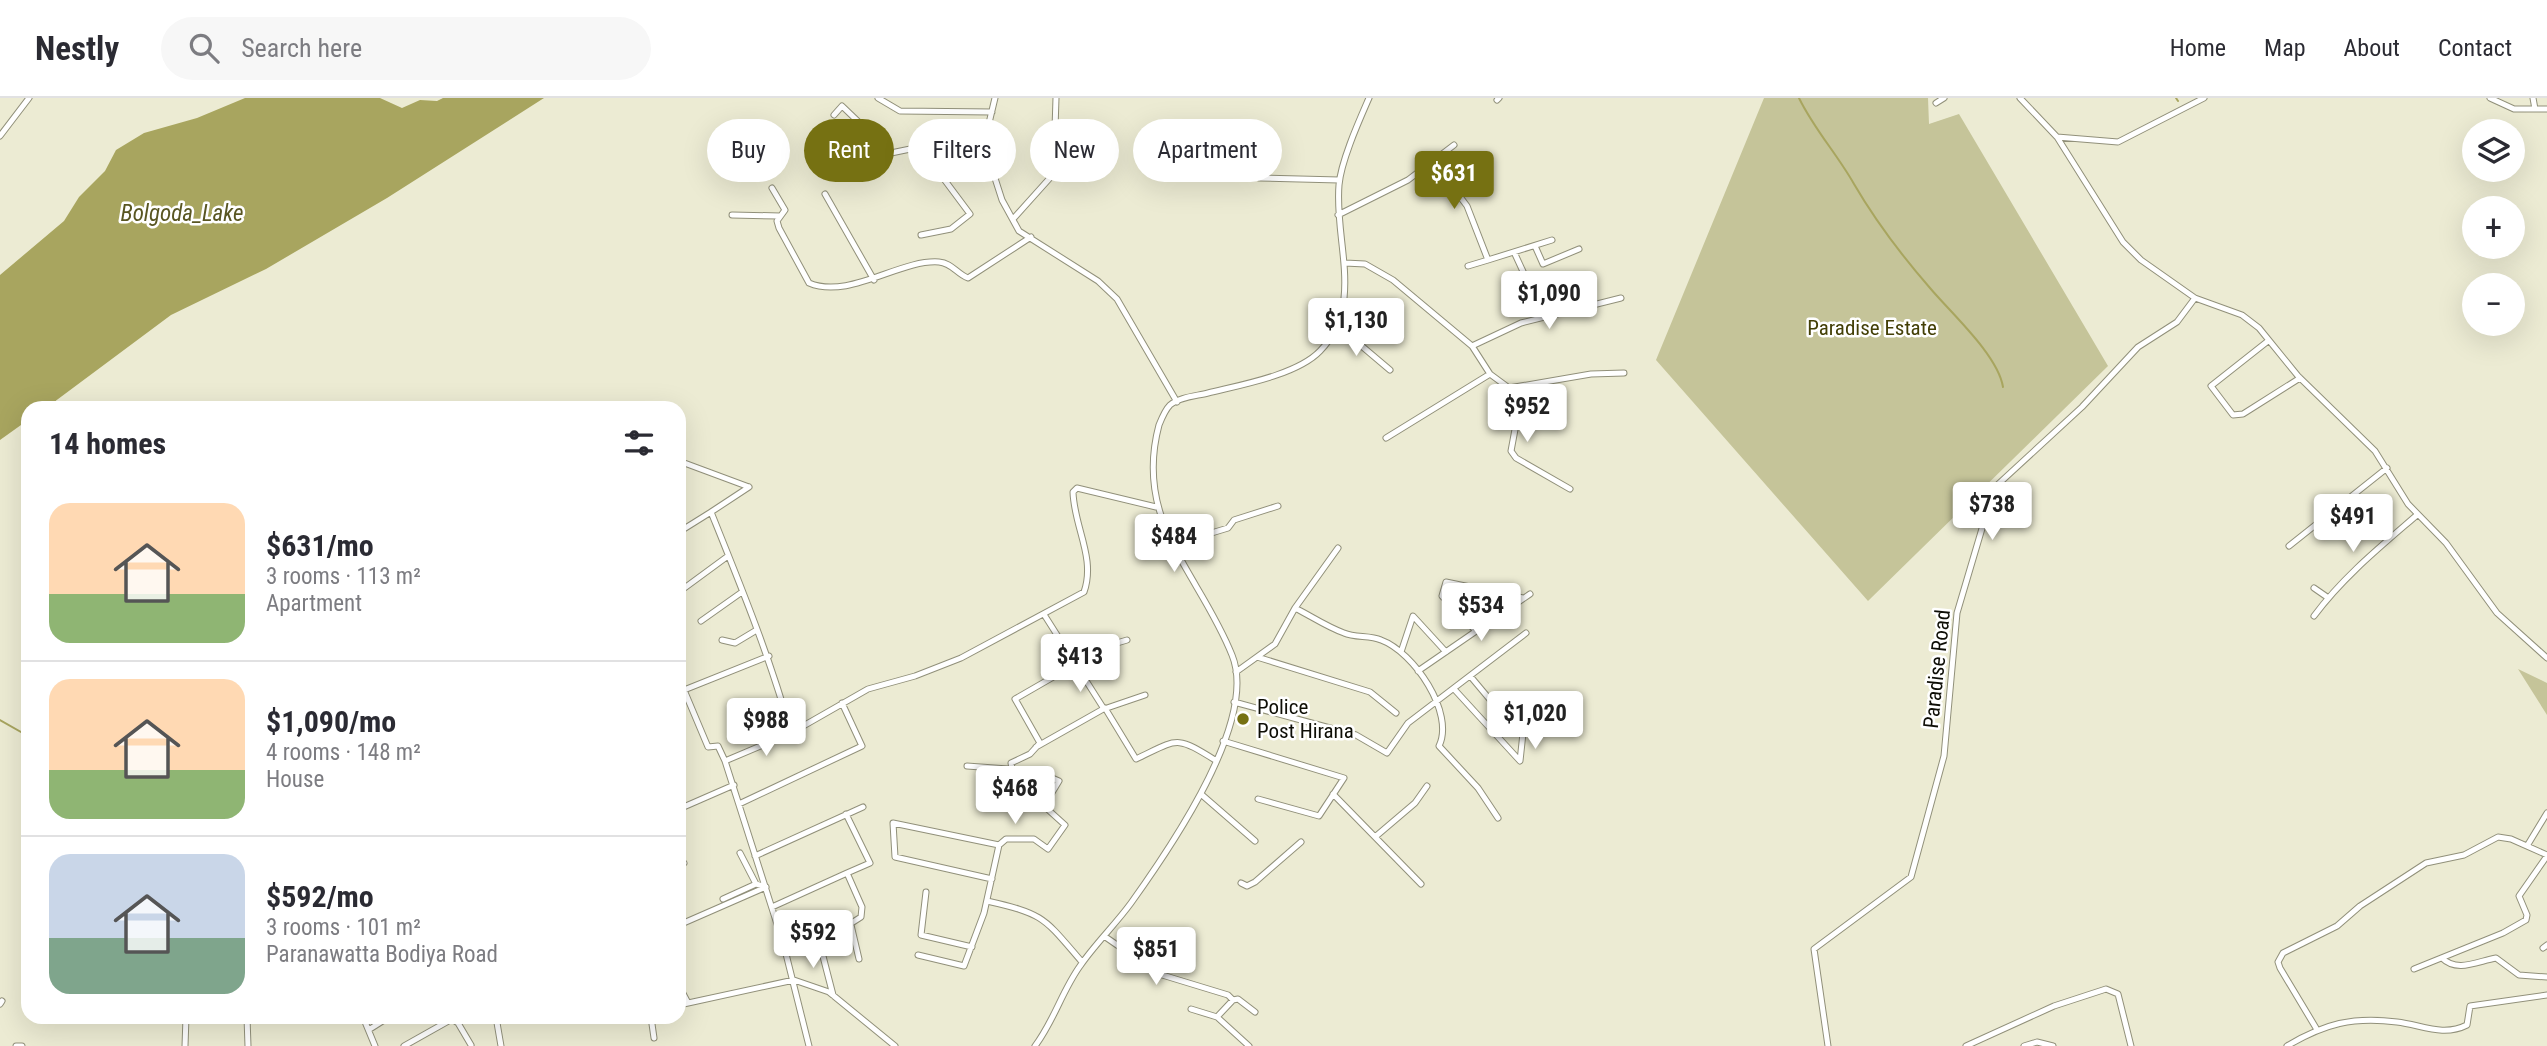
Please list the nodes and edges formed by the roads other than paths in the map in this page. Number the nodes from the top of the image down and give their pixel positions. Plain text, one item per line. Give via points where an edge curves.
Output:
1 (29, 98) edge
2 (878, 98) edge
3 (995, 98) edge
4 (1056, 98) edge
5 (1369, 98) edge
6 (1944, 98) edge
7 (2020, 98) edge
8 (2204, 98) edge
9 (2490, 98) edge
10 (2533, 98) edge
11 (1936, 103) dead end
12 (2535, 109) junction
13 (2547, 109) edge
14 (992, 112) junction
15 (834, 115) dead end
16 (990, 119) edge
17 (0, 136) edge
18 (2057, 137) junction
19 (1454, 145) dead end
20 (908, 150) edge
21 (1434, 162) junction
22 (1282, 179) edge
23 (1339, 180) junction
24 (946, 182) edge
25 (996, 182) edge
26 (772, 187) dead end
27 (825, 194) dead end
28 (732, 215) dead end
29 (1338, 215) junction
30 (780, 216) junction
31 (1013, 219) junction
32 (921, 235) dead end
33 (1031, 237) junction
34 (1552, 240) dead end
35 (1535, 246) junction
36 (1579, 249) dead end
37 (1514, 252) junction
38 (1488, 260) junction
39 (1345, 263) junction
40 (1468, 266) dead end
41 (1526, 278) dead end
42 (874, 280) junction
43 (1621, 298) dead end
44 (2195, 298) junction
45 (1338, 326) junction
46 (2269, 341) junction
47 (1472, 346) junction
48 (1391, 370) dead end
49 (1624, 373) dead end
50 (1490, 374) junction
51 (2300, 378) junction
52 (1509, 388) junction
53 (1177, 402) junction
54 (1386, 438) dead end
55 (686, 464) edge
56 (2387, 468) junction
57 (1570, 489) dead end
58 (1278, 506) dead end
59 (1156, 507) junction
60 (711, 512) junction
61 (2417, 515) junction
62 (686, 528) edge
63 (1172, 545) junction
64 (2289, 546) dead end
65 (1338, 548) dead end
66 (728, 556) junction
67 (686, 587) edge
68 (2314, 588) dead end
69 (742, 592) junction
70 (1530, 594) dead end
71 (2327, 597) junction
72 (1523, 598) junction
73 (1295, 608) junction
74 (1045, 616) junction
75 (2314, 616) dead end
76 (701, 621) dead end
77 (755, 631) junction
78 (1476, 631) junction
79 (1526, 633) dead end
80 (722, 640) dead end
81 (1128, 640) dead end
82 (1401, 652) junction
83 (1446, 652) junction
84 (769, 656) junction
85 (1257, 657) junction
86 (2547, 658) edge
87 (1077, 663) junction
88 (1418, 671) junction
89 (1236, 672) junction
90 (1471, 677) junction
91 (1454, 688) junction
92 (686, 689) edge
93 (1145, 695) dead end
94 (1437, 699) junction
95 (686, 701) edge
96 (1234, 702) junction
97 (842, 703) junction
98 (1105, 708) junction
99 (1396, 713) dead end
100 (790, 733) junction
101 (1223, 741) junction
102 (1037, 747) junction
103 (1215, 760) junction
104 (725, 761) junction
105 (967, 766) dead end
106 (1012, 768) junction
107 (734, 785) junction
108 (1427, 786) dead end
109 (1333, 794) junction
110 (1202, 795) junction
111 (1258, 799) dead end
112 (739, 804) junction
113 (686, 806) edge
114 (863, 807) dead end
115 (2547, 813) edge
116 (846, 814) junction
117 (1498, 818) dead end
118 (1375, 837) junction
119 (1255, 841) dead end
120 (1301, 842) dead end
121 (999, 845) junction
122 (2526, 846) junction
123 (740, 853) dead end
124 (2547, 855) edge
125 (755, 856) junction
126 (847, 873) junction
127 (992, 879) junction
128 (1241, 883) dead end
129 (756, 884) junction
130 (1421, 884) dead end
131 (766, 887) junction
132 (926, 892) dead end
133 (723, 899) dead end
134 (987, 901) junction
135 (772, 907) junction
136 (686, 922) edge
137 (851, 925) junction
138 (1104, 936) junction
139 (818, 937) junction
140 (784, 946) junction
141 (972, 947) junction
142 (918, 956) dead end
143 (2442, 958) junction
144 (859, 959) dead end
145 (1083, 962) junction
146 (2414, 969) dead end
147 (2547, 977) edge
148 (794, 980) junction
149 (834, 995) junction
150 (2547, 995) edge
151 (686, 999) edge
152 (1233, 1000) junction
153 (688, 1003) joint
154 (1191, 1009) dead end
155 (1255, 1012) dead end
156 (1217, 1017) junction
157 (186, 1024) edge
158 (247, 1024) edge
159 (367, 1024) edge
160 (378, 1024) edge
161 (443, 1024) edge
162 (459, 1024) edge
163 (497, 1024) edge
164 (652, 1024) edge
165 (2316, 1028) junction
166 (370, 1029) junction
167 (1045, 1032) junction
168 (654, 1038) dead end
169 (471, 1045) edge
170 (185, 1046) edge
171 (248, 1046) edge
172 (375, 1046) edge
173 (404, 1046) edge
174 (501, 1046) edge
175 (809, 1046) edge
176 (895, 1046) edge
177 (1035, 1046) edge
178 (1041, 1046) edge
179 (1249, 1046) edge
180 (1828, 1046) edge
181 (1966, 1046) edge
182 (2024, 1046) edge
183 (2053, 1046) edge
184 (2131, 1046) edge
185 (2287, 1046) edge

1 - 17 street
2 - 14 street via 900,111
3 - 14 street
4 - 31 street via 1049,179
5 - 23 street
6 - 11 street
7 - 18 street
8 - 18 street via 2118,142
9 - 12 street via 2514,109
10 - 12 street
12 - 13 street
14 - 16 street
15 - 20 street via 842,107 891,153
18 - 44 street via 2123,242
19 - 21 street
21 - 29 street
21 - 38 street via 1467,205
22 - 23 street
23 - 29 street
24 - 32 street via 970,214 951,229
25 - 31 street
26 - 30 street via 785,210
27 - 42 street
28 - 30 street
29 - 39 street
30 - 42 street via 779,228 809,283 818,287
31 - 33 street via 1020,231
33 - 42 street via 968,278 939,262 903,268
33 - 53 street via 1117,299
34 - 35 street
35 - 36 street via 1543,264
35 - 37 street
37 - 38 street
37 - 41 street
38 - 40 street
39 - 45 street via 1346,286
39 - 47 street via 1365,264 1393,280
43 - 47 street via 1521,323
44 - 46 street via 2242,315
44 - 180 street, Paradise Road via 2177,322 2138,347 2082,407 1994,488 1957,613 1944,756 1911,877 1814,949
45 - 48 street
45 - 53 street via 1320,352 1295,367
46 - 51 street
46 - 51 street via 2211,386 2233,415 2244,414
47 - 50 street
49 - 52 street
50 - 52 street
50 - 54 street
51 - 56 street via 2349,423
52 - 57 street via 1519,408 1511,451
53 - 59 street via 1169,406 1159,425
55 - 60 street via 749,487
56 - 61 street
56 - 64 street
58 - 63 street
59 - 63 street
59 - 74 street via 1077,488 1074,513 1088,557 1089,579 1084,592
60 - 62 street
60 - 66 street
61 - 71 street
61 - 86 street via 2446,543 2497,613
63 - 89 street via 1233,656
65 - 73 street
66 - 67 street
66 - 69 street
68 - 71 street
69 - 76 street
69 - 77 street
70 - 72 street
71 - 75 street
72 - 78 street
72 - 78 street via 1446,582 1442,596
73 - 82 street via 1345,634 1382,640
73 - 85 street via 1275,644
74 - 87 street
74 - 97 street via 961,658 868,689
77 - 80 street via 734,643
77 - 84 street
78 - 83 street
79 - 90 street
81 - 87 street
82 - 83 street via 1413,616
82 - 88 street
83 - 88 street
84 - 92 street
84 - 100 street
85 - 89 street
85 - 99 street via 1370,692
87 - 98 street
87 - 102 street via 1015,699 1040,743
88 - 94 street
89 - 96 street
90 - 91 street
90 - 91 street via 1502,714 1527,696 1520,761
91 - 94 street
93 - 98 street
94 - 96 street via 1408,723 1387,753 1356,735
94 - 117 street via 1444,736 1439,746 1478,788
95 - 104 street via 708,747 718,746
96 - 101 street
97 - 100 street
97 - 112 street via 862,746 859,749
98 - 102 street
98 - 103 street via 1136,759 1176,740
100 - 104 street
101 - 103 street
101 - 109 street via 1344,778
102 - 106 street via 1011,763
103 - 110 street
104 - 107 street
105 - 106 street
106 - 121 street via 1059,780 1044,806 1065,825 1048,849 1034,839 1006,839
107 - 112 street
107 - 113 street
108 - 118 street via 1415,803
109 - 111 street via 1319,816
109 - 118 street
110 - 119 street
110 - 138 street via 1130,906
112 - 125 street
114 - 116 street
115 - 122 street
116 - 125 street
116 - 126 street via 870,863
118 - 130 street
120 - 128 street via 1255,882
121 - 127 street
121 - 127 street via 893,823 895,857
122 - 124 street
122 - 165 street via 2498,837 2464,855 2426,863 2337,926 2283,953 2280,968
123 - 129 street
124 - 143 street via 2519,896 2526,920
125 - 131 street
126 - 135 street
126 - 137 street via 862,907 861,917
127 - 134 street
129 - 131 street
129 - 133 street
131 - 135 street
131 - 136 street
132 - 141 street via 921,935
134 - 141 street
134 - 145 street via 1045,918
135 - 140 street
137 - 139 street
137 - 144 street
138 - 145 street
138 - 152 street via 1158,974
139 - 140 street
139 - 149 street
140 - 148 street
141 - 142 street via 964,966
143 - 146 street
143 - 147 street via 2459,967 2496,958 2519,975
145 - 167 street via 1064,989
148 - 149 street
148 - 153 street
148 - 175 street
149 - 176 street
150 - 165 street via 2470,1006 2467,1025 2456,1030 2376,1021
151 - 153 street
152 - 155 street
152 - 156 street
154 - 156 street
156 - 179 street
157 - 170 street
158 - 171 street
159 - 166 street
160 - 166 street
161 - 173 street
162 - 169 street
163 - 174 street
164 - 168 street
165 - 185 street
166 - 172 street
167 - 177 street
167 - 178 street
181 - 184 street via 2054,1006 2106,989 2118,994
182 - 183 street via 2037,1042

